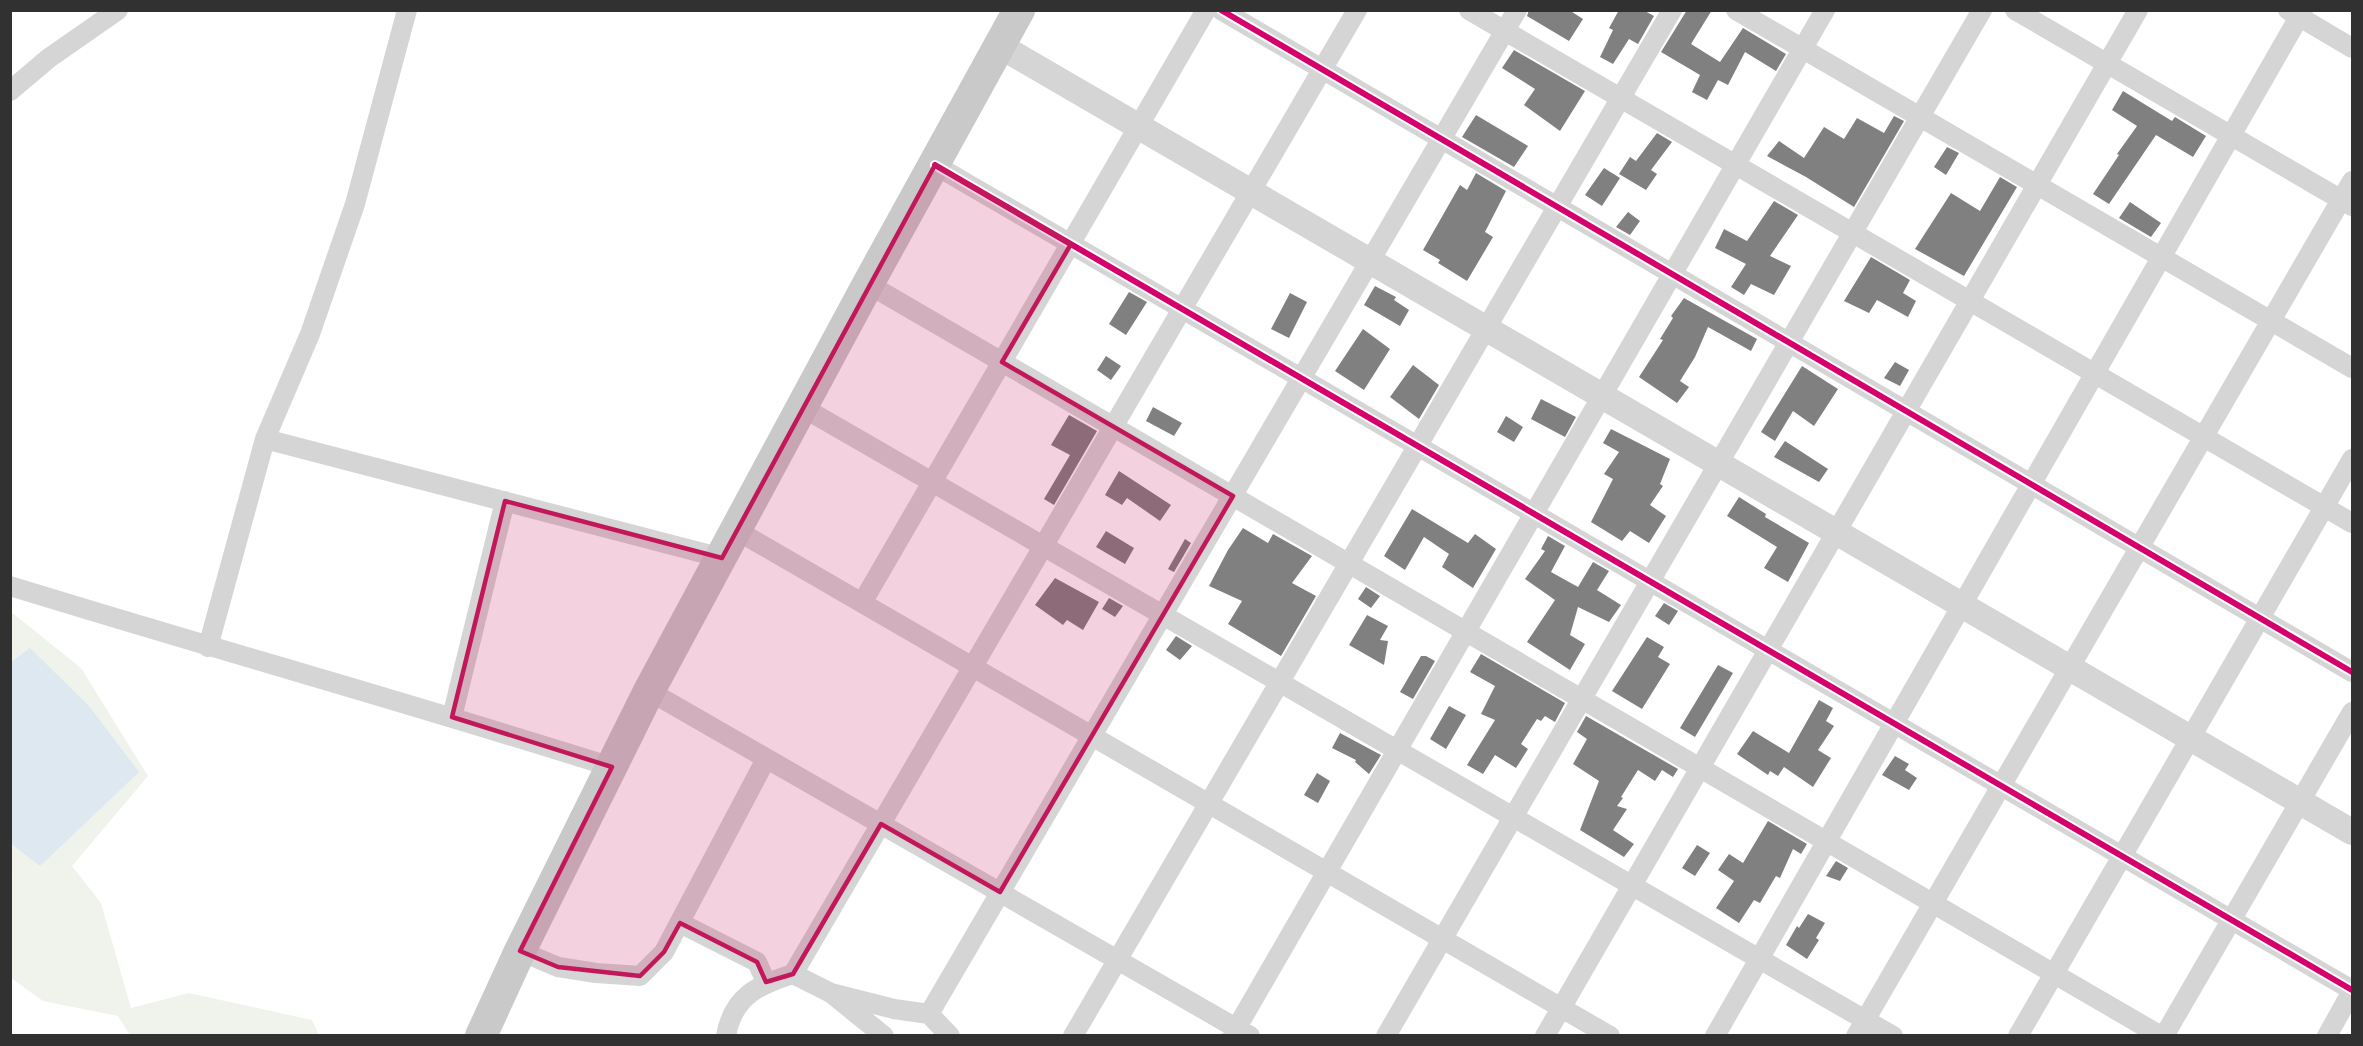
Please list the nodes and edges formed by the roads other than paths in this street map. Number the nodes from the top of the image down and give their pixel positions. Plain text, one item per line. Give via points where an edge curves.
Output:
1 (118, 10) edge
2 (407, 10) edge
3 (1019, 10) edge
4 (1206, 10) edge
5 (1221, 10) edge
6 (1357, 10) edge
7 (1469, 10) edge
8 (1517, 10) edge
9 (1672, 10) edge
10 (1736, 10) edge
11 (1825, 10) edge
12 (1982, 10) edge
13 (2015, 10) edge
14 (2138, 10) edge
15 (2297, 13) edge
16 (1505, 31) junction
17 (1000, 46) junction
18 (2352, 48) edge
19 (1803, 49) junction
20 (2108, 64) junction
21 (1322, 70) junction
22 (10, 91) edge
23 (1620, 98) junction
24 (1921, 117) junction
25 (1138, 127) junction
26 (2231, 136) junction
27 (1441, 140) junction
28 (934, 165) junction
29 (1735, 165) junction
30 (2352, 181) edge
31 (2038, 185) junction
32 (1250, 192) junction
33 (2347, 203) edge
34 (1557, 207) junction
35 (1852, 233) junction
36 (1071, 244) junction
37 (2162, 258) junction
38 (1370, 262) junction
39 (1672, 274) junction
40 (868, 284) junction
41 (1970, 301) junction
42 (1182, 309) junction
43 (2272, 321) junction
44 (1486, 329) junction
45 (1789, 342) junction
46 (1002, 362) junction
47 (2352, 368) edge
48 (2095, 374) junction
49 (1301, 378) junction
50 (1602, 396) junction
51 (802, 407) junction
52 (1906, 411) junction
53 (1113, 426) junction
54 (2204, 437) junction
55 (265, 439) junction
56 (1418, 446) junction
57 (2352, 459) edge
58 (1718, 464) junction
59 (933, 481) junction
60 (2031, 484) junction
61 (1233, 496) junction
62 (505, 501) junction
63 (2324, 507) junction
64 (1534, 513) junction
65 (2352, 523) edge
66 (736, 530) junction
67 (1836, 532) junction
68 (1044, 545) junction
69 (2140, 547) junction
70 (722, 558) junction
71 (1349, 563) junction
72 (1650, 581) junction
73 (10, 586) edge
74 (862, 603) junction
75 (1962, 605) junction
76 (1163, 614) junction
77 (2260, 618) junction
78 (1466, 631) junction
79 (208, 647) junction
80 (1768, 650) junction
81 (973, 667) junction
82 (2070, 668) junction
83 (2352, 672) edge
84 (1280, 682) junction
85 (649, 691) junction
86 (1582, 699) junction
87 (2352, 712) edge
88 (452, 717) junction
89 (1894, 723) junction
90 (1092, 736) junction
91 (2190, 738) junction
92 (1397, 749) junction
93 (766, 759) junction
94 (612, 767) junction
95 (1700, 767) junction
96 (2001, 786) junction
97 (2300, 802) junction
98 (1209, 803) junction
99 (1514, 817) junction
100 (881, 824) junction
101 (2352, 832) edge
102 (1827, 841) junction
103 (2122, 855) junction
104 (1327, 872) junction
105 (1632, 885) junction
106 (1000, 892) junction
107 (1933, 903) junction
108 (2232, 920) junction
109 (680, 923) junction
110 (1443, 939) junction
111 (520, 951) junction
112 (1759, 958) junction
113 (1118, 960) junction
114 (2054, 973) junction
115 (793, 974) junction
116 (766, 982) junction
117 (2352, 990) edge
118 (831, 993) junction
119 (1561, 1007) junction
120 (929, 1014) junction
121 (1861, 1027) edge
122 (1239, 1033) edge
123 (481, 1035) edge
124 (726, 1035) edge
125 (884, 1035) edge
126 (950, 1035) edge
127 (1073, 1035) edge
128 (1386, 1035) edge
129 (1545, 1035) edge
130 (1610, 1035) edge
131 (1715, 1035) edge
132 (1893, 1035) edge
133 (2018, 1035) edge
134 (2163, 1035) edge
135 (2327, 1035) edge

1 - 22 street
2 - 55 street via 355,204 310,334
3 - 17 main road
4 - 25 street
5 - 21 street
6 - 21 street
7 - 16 street
8 - 16 street
9 - 23 street
10 - 19 street
11 - 19 street
12 - 24 street
13 - 20 street
14 - 20 street
15 - 18 street
15 - 26 street
16 - 23 street
16 - 27 street
17 - 25 street
17 - 28 main road
19 - 24 street
19 - 29 street
20 - 26 street
20 - 31 street
21 - 27 street
21 - 32 street
23 - 29 street
23 - 34 street
24 - 31 street
24 - 35 street
25 - 32 street
25 - 36 street
26 - 33 street
26 - 37 street
27 - 34 street
27 - 38 street
28 - 36 street
28 - 40 main road
29 - 35 street
29 - 39 street
30 - 33 street
31 - 37 street
31 - 41 street
32 - 38 street
32 - 42 street
33 - 43 street
34 - 39 street
34 - 44 street
35 - 41 street
35 - 45 street
36 - 42 street
36 - 46 street
37 - 43 street
37 - 48 street
38 - 44 street
38 - 49 street
39 - 45 street
39 - 50 street
40 - 46 street
40 - 51 main road
41 - 48 street
41 - 52 street
42 - 49 street
42 - 53 street
43 - 47 street
43 - 54 street
44 - 50 street
44 - 56 street
45 - 52 street
45 - 58 street
46 - 53 street
46 - 59 street
48 - 54 street
48 - 60 street
49 - 56 street
49 - 61 street
50 - 58 street
50 - 64 street
51 - 59 street
51 - 66 main road
52 - 60 street
52 - 67 street
53 - 61 street
53 - 68 street
54 - 63 street
54 - 69 street
55 - 62 street
55 - 79 street
56 - 64 street
56 - 71 street
57 - 63 street
58 - 67 street
58 - 72 street
59 - 68 street
59 - 74 street
60 - 69 street
60 - 75 street
61 - 71 street
61 - 76 street
62 - 70 street
62 - 88 street
63 - 65 street
63 - 77 street
64 - 72 street
64 - 78 street
66 - 70 main road
66 - 74 street
67 - 75 street
67 - 80 street
68 - 76 street
68 - 81 street
69 - 77 street
69 - 82 street
70 - 85 main road
71 - 78 street
71 - 84 street
72 - 80 street
72 - 86 street
73 - 79 street
74 - 81 street
75 - 82 street
75 - 89 street
76 - 84 street
76 - 90 street
77 - 83 street
77 - 91 street
78 - 86 street
78 - 92 street
79 - 88 street
80 - 89 street
80 - 95 street
81 - 90 street
81 - 100 street
82 - 91 street
82 - 96 street
84 - 92 street
84 - 98 street
85 - 93 street
85 - 94 main road
86 - 95 street
86 - 99 street
87 - 97 street
88 - 94 street
89 - 96 street
89 - 102 street
90 - 98 street
90 - 106 street
91 - 97 street
91 - 103 street
92 - 99 street
92 - 104 street
93 - 100 street
93 - 109 street
94 - 111 main road
95 - 102 street
95 - 105 street
96 - 103 street
96 - 107 street
97 - 101 street
97 - 108 street
98 - 104 street
98 - 113 street
99 - 105 street
99 - 110 street
100 - 106 street
100 - 115 street
102 - 107 street
102 - 112 street
103 - 108 street
103 - 114 street
104 - 110 street
104 - 122 street
105 - 112 street
105 - 119 street
106 - 113 street
106 - 120 street
107 - 114 street
107 - 121 street
108 - 117 street
108 - 134 street
109 - 111 street via 664,952 640,976 558,967
109 - 116 street via 757,962
110 - 119 street
110 - 128 street
111 - 123 main road
112 - 121 street
112 - 131 street
113 - 122 street
113 - 127 street
114 - 133 street
114 - 134 street
115 - 116 street
115 - 118 street
116 - 124 street via 741,1000
117 - 135 street
118 - 120 street via 894,1010
118 - 125 street
119 - 129 street
119 - 130 street
120 - 126 street
121 - 132 street

